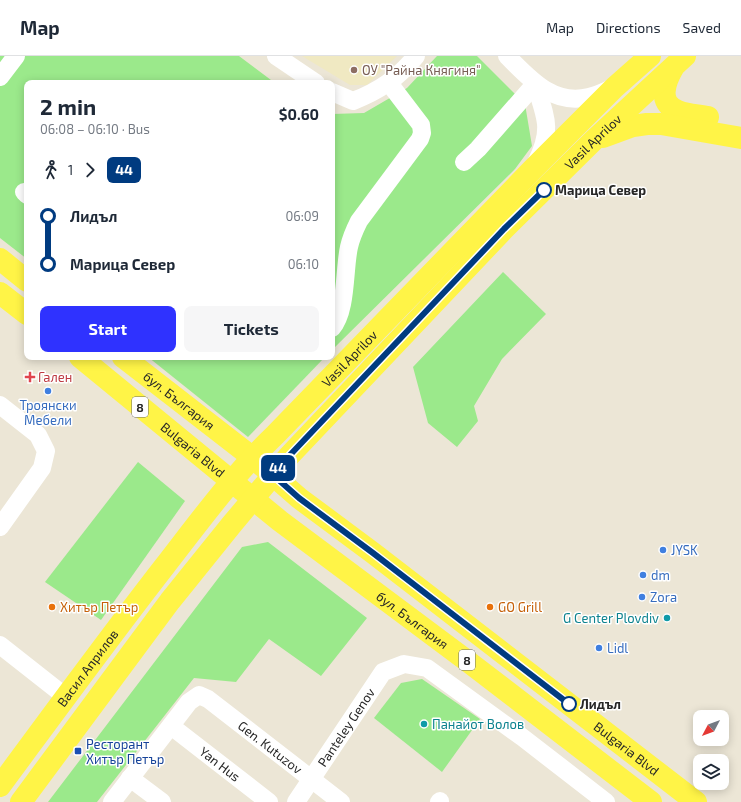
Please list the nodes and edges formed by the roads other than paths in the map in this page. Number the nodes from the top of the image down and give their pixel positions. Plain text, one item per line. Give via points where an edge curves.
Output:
1 (16, 56) edge
2 (276, 56) edge
3 (416, 56) edge
4 (507, 56) edge
5 (650, 56) edge
6 (679, 61) edge
7 (0, 77) edge
8 (312, 80) edge
9 (389, 83) junction
10 (534, 84) junction
11 (615, 86) junction
12 (335, 93) edge
13 (741, 123) edge
14 (741, 138) edge
15 (594, 140) junction
16 (464, 162) dead end
17 (532, 170) junction
18 (0, 259) edge
19 (24, 279) edge
20 (0, 292) edge
21 (24, 312) edge
22 (335, 325) edge
23 (84, 360) edge
24 (127, 360) edge
25 (0, 405) edge
26 (252, 457) junction
27 (272, 474) junction
28 (231, 482) junction
29 (252, 499) junction
30 (0, 527) edge
31 (0, 646) edge
32 (66, 697) junction
33 (171, 726) junction
34 (130, 778) junction
35 (311, 778) junction
36 (0, 786) edge
37 (21, 802) edge
38 (112, 802) edge
39 (162, 802) edge
40 (269, 802) edge
41 (296, 802) edge
42 (341, 802) edge
43 (606, 802) edge
44 (651, 802) edge
45 (696, 802) edge

1 - 7 street
2 - 8 street
3 - 9 street via 406,69
4 - 10 street
5 - 11 main road, Vasil Aprilov
6 - 13 main road via 664,88 664,94 671,107 679,112
6 - 15 main road, Vasil Aprilov
9 - 12 street via 353,101
9 - 22 street via 421,125 422,133 359,221 349,247 341,311
10 - 11 street via 566,98 582,98
10 - 16 street
10 - 17 street via 542,104 547,129 542,151
11 - 17 main road, Vasil Aprilov
14 - 15 main road via 661,124 647,124 633,126
15 - 27 main road, Vasil Aprilov via 504,229
17 - 26 main road, Vasil Aprilov
18 - 19 main road
20 - 21 main road
23 - 28 main road, Bulgaria Blvd / 8
24 - 26 main road, бул. България / 8
25 - 30 street via 38,435 46,451 42,468
26 - 27 main road, бул. България / 8
26 - 28 main road, Васил Априлов
27 - 29 main road, Васил Априлов
27 - 45 main road, Bulgaria Blvd / 8 via 299,498
28 - 29 main road, бул. България / 8
28 - 32 main road, Васил Априлов
29 - 37 main road, Васил Априлов via 170,601
29 - 44 main road, бул. България / 8
31 - 32 street
32 - 36 main road, Васил Априлов
33 - 34 street
33 - 35 street, Gen. Kutuzov via 189,702 199,695 208,699
33 - 40 street, Yan Hus
34 - 38 street
34 - 39 street
35 - 41 street, Panteley Genov
35 - 42 street, Gen. Kutuzov
35 - 43 street, Panteley Genov via 383,672 404,664 427,668

